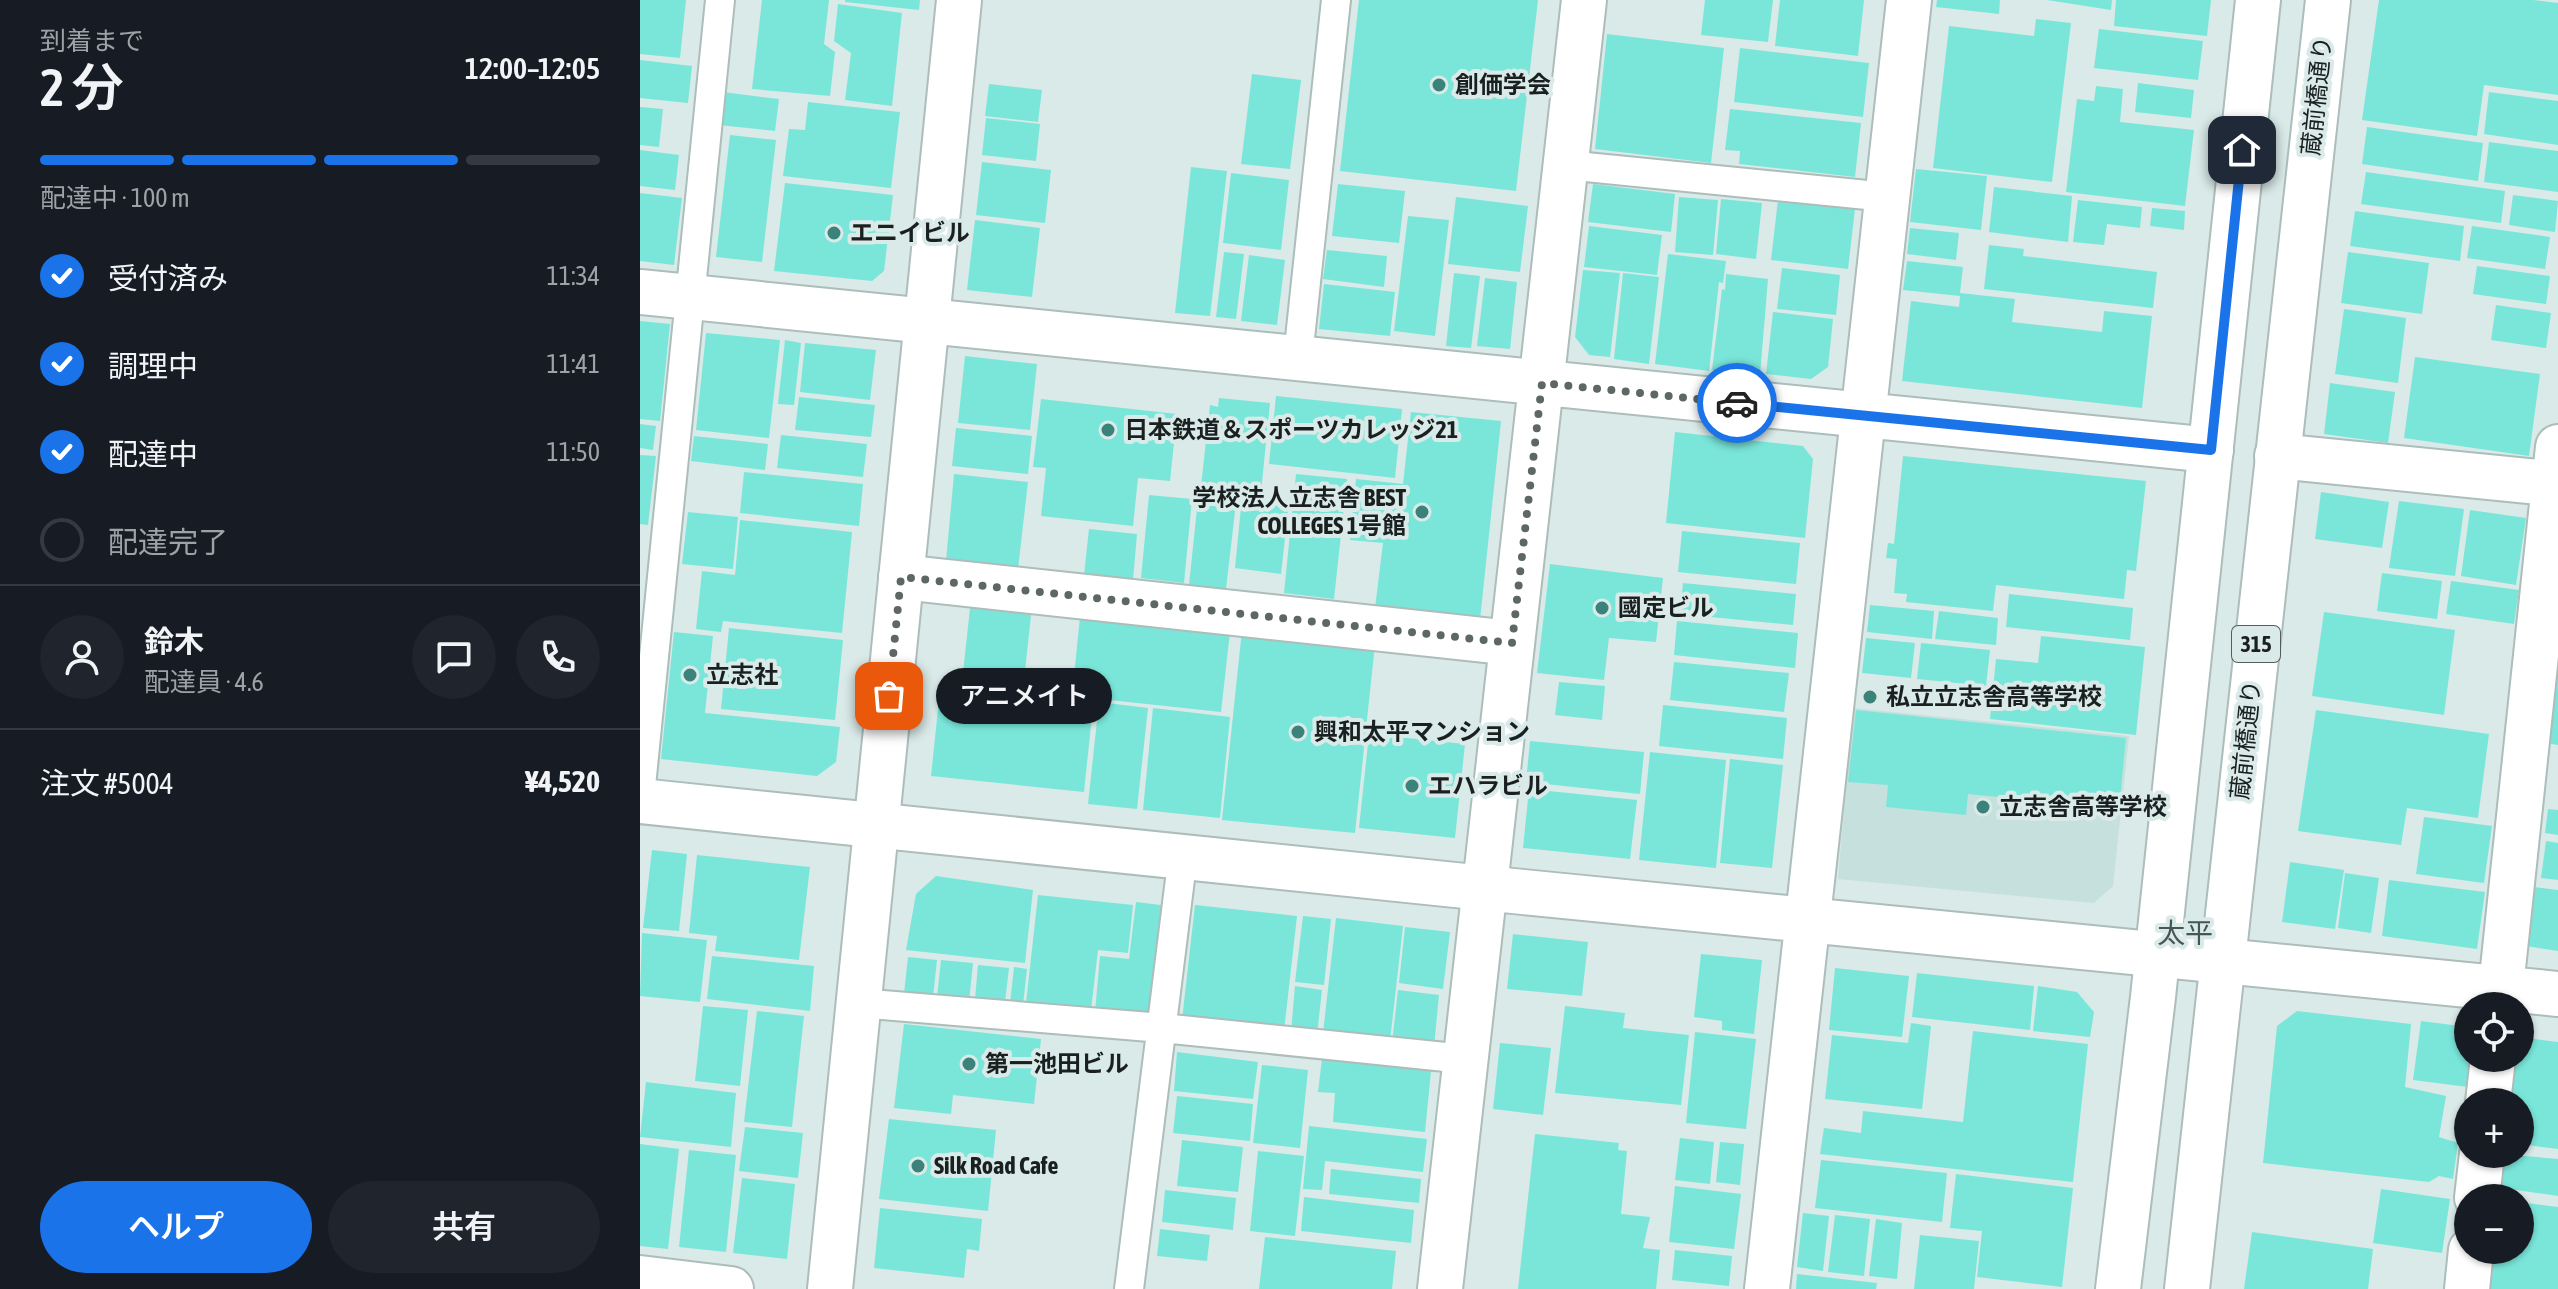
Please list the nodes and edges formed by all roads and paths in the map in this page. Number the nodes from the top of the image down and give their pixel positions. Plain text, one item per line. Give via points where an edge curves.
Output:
1 (720, 0) edge
2 (959, 0) edge
3 (1336, 0) edge
4 (1584, 0) edge
5 (1909, 0) edge
6 (2258, 0) edge
7 (2328, 0) edge
8 (1566, 165) junction
9 (1887, 197) junction
10 (640, 292) edge
11 (690, 298) junction
12 (927, 320) junction
13 (1298, 357) junction
14 (1542, 383) junction
15 (1863, 417) junction
16 (2211, 450) junction
17 (2277, 456) junction
18 (2556, 472) edge
19 (901, 577) junction
20 (1512, 643) junction
21 (640, 799) edge
22 (876, 825) junction
23 (1183, 855) junction
24 (1485, 887) junction
25 (1808, 919) junction
26 (2157, 953) junction
27 (2222, 959) junction
28 (2463, 992) edge
29 (2501, 992) edge
30 (2558, 994) edge
31 (2534, 995) edge
32 (858, 1003) junction
33 (1162, 1028) junction
34 (1465, 1059) junction
35 (2470, 1264) edge
36 (640, 1278) edge
37 (731, 1289) edge
38 (830, 1289) edge
39 (1129, 1289) edge
40 (1440, 1289) edge
41 (1767, 1289) edge
42 (2118, 1289) edge
43 (2187, 1289) edge
44 (2467, 1289) edge

1 - 11 lane
2 - 12 street
3 - 13 lane
4 - 8 street
5 - 9 street
6 - 16 street
7 - 17 street, 蔵前橋通り / 315
8 - 9 lane
8 - 14 street
9 - 15 street
10 - 11 street
11 - 12 street
11 - 21 lane
12 - 13 street
12 - 19 street
13 - 14 street
14 - 15 street
14 - 20 street
15 - 16 street
15 - 25 street
16 - 26 street
17 - 18 street
17 - 27 street, 蔵前橋通り / 315
18 - 29 street
19 - 20 street
19 - 22 street
20 - 24 street
21 - 22 street
22 - 23 street
22 - 32 street
23 - 24 street
23 - 33 lane
24 - 25 street
24 - 34 street
25 - 26 street
25 - 41 street
26 - 27 street
26 - 42 street
27 - 28 street
27 - 43 street, 蔵前橋通り / 315
30 - 31 street
32 - 33 lane
32 - 38 street
33 - 34 lane
33 - 39 lane
34 - 40 street
35 - 44 street
36 - 37 street

